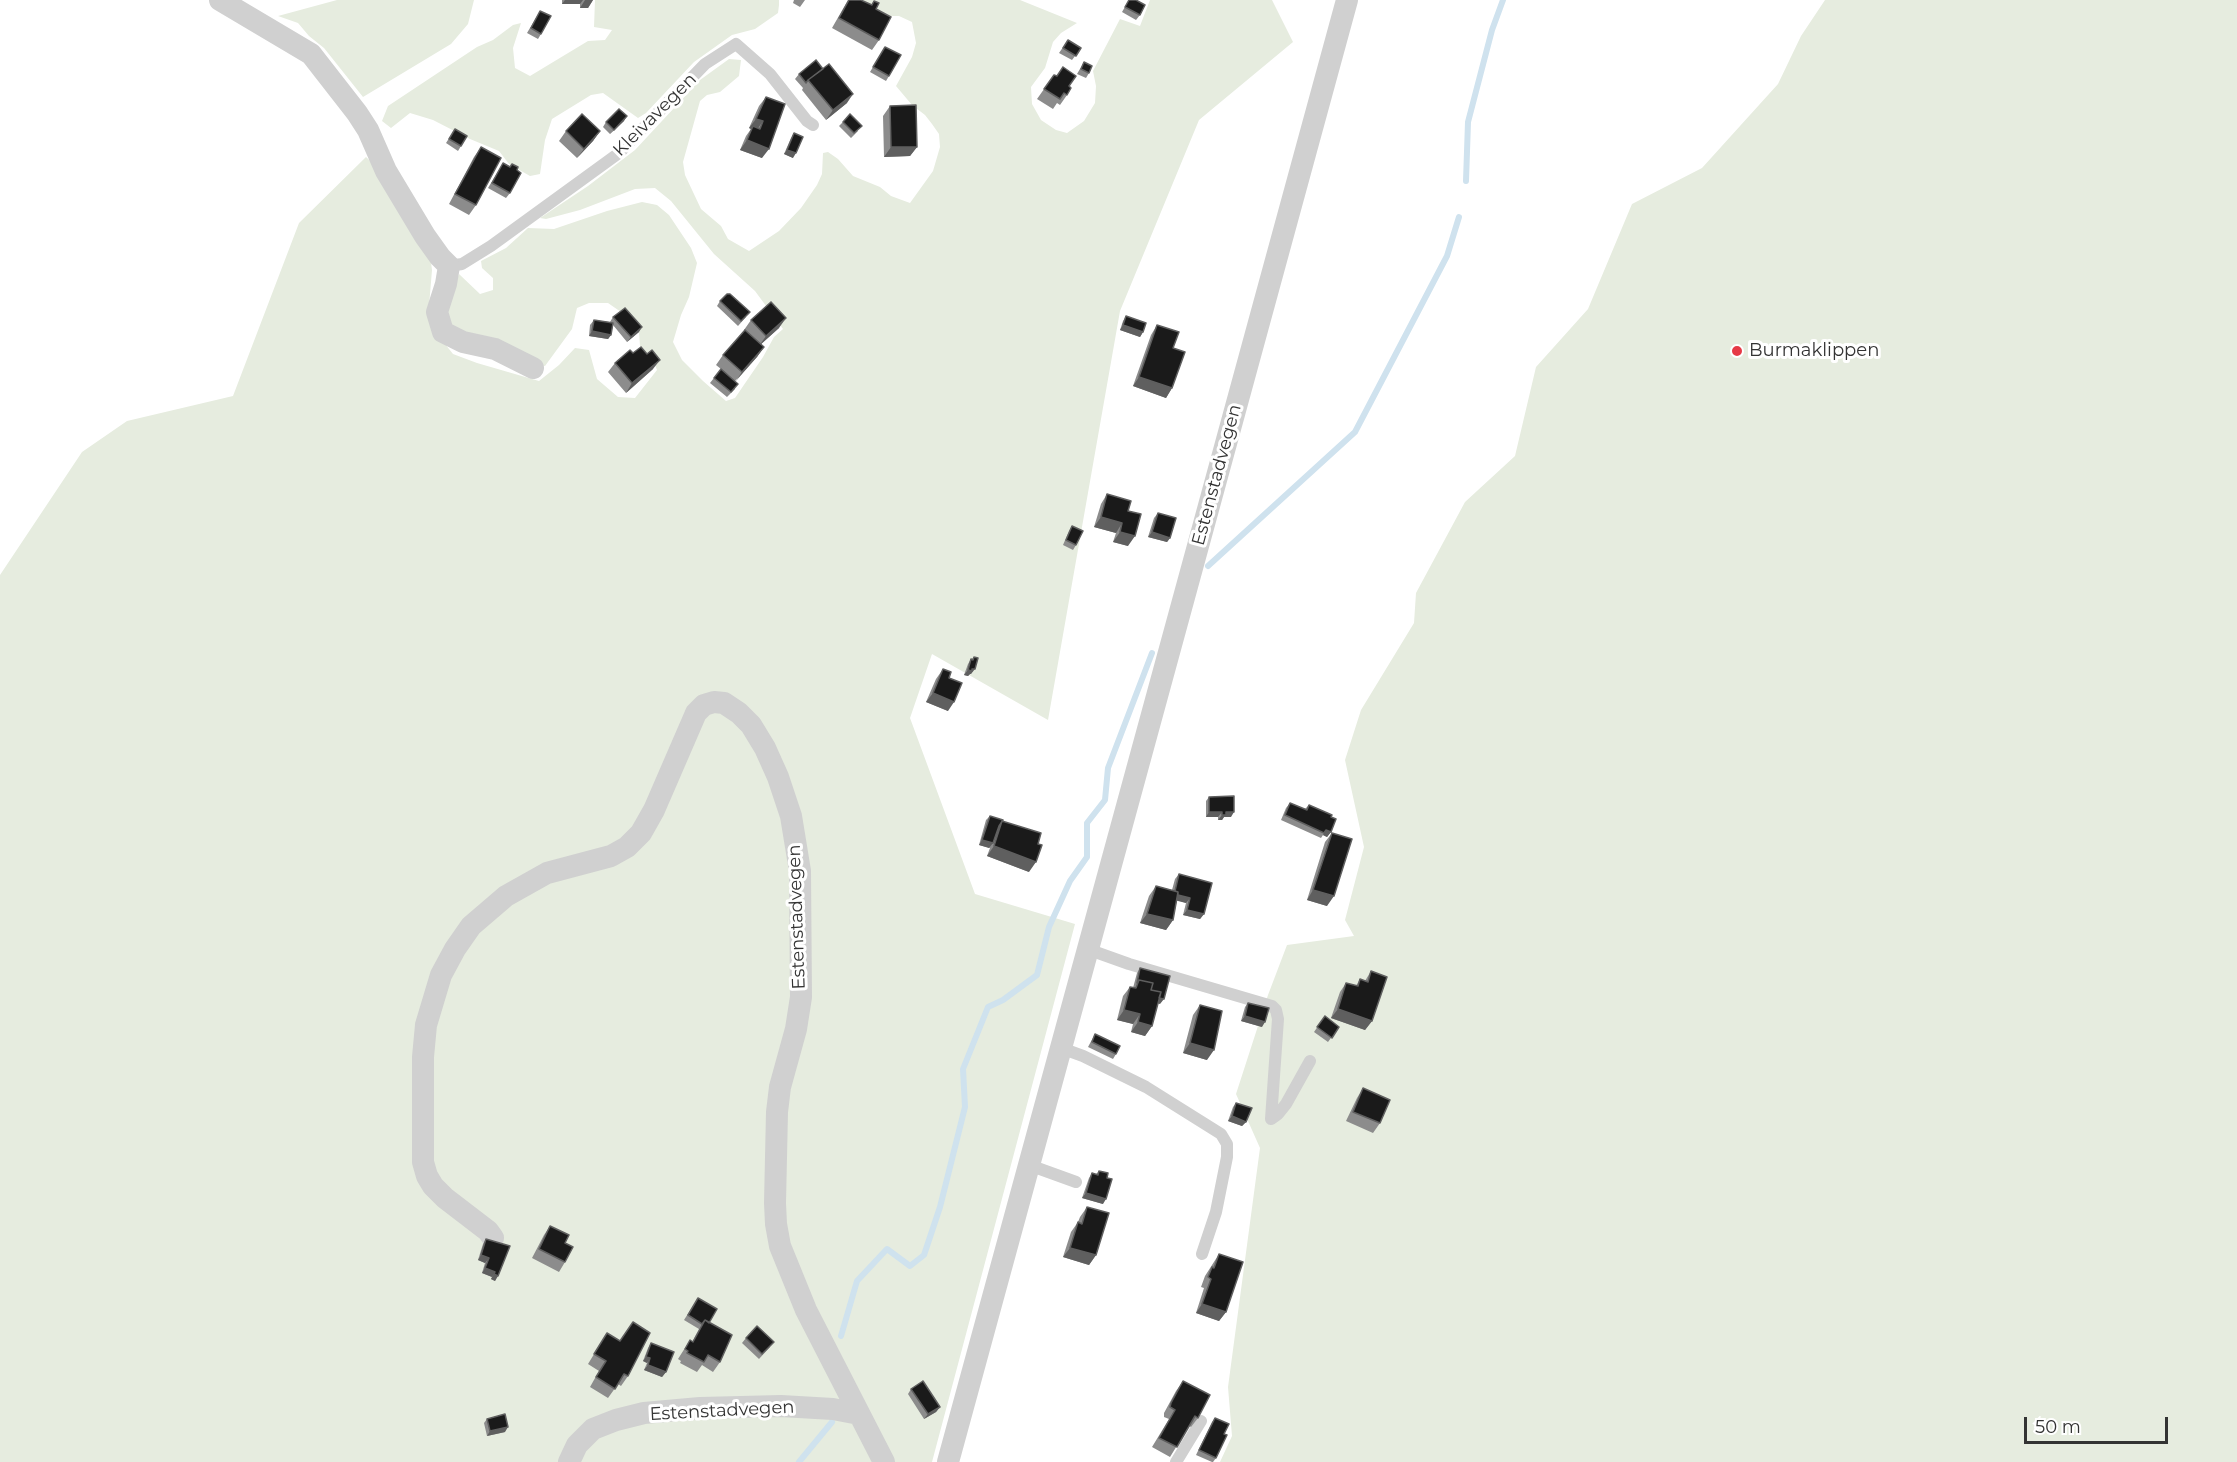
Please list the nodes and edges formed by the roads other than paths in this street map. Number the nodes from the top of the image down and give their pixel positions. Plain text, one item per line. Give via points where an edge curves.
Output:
1 (219, 0) edge
2 (1347, 0) edge
3 (813, 125) dead end
4 (449, 266) junction
5 (533, 368) dead end
6 (1087, 949) junction
7 (1061, 1048) junction
8 (1310, 1061) dead end
9 (1029, 1165) junction
10 (1076, 1182) dead end
11 (493, 1238) edge
12 (1202, 1254) dead end
13 (859, 1414) junction
14 (1201, 1421) edge
15 (568, 1462) edge
16 (884, 1462) edge
17 (948, 1462) edge
18 (1176, 1462) edge

1 - 4 street via 311,54 357,113 419,227
2 - 6 street, Estenstadvegen
3 - 4 lane, Kleivavegen via 770,74 736,44 705,64 619,153 491,246 462,264
4 - 5 street via 437,312 443,332 463,342 495,349
6 - 7 street, Estenstadvegen
6 - 8 lane via 1272,1006 1278,1019 1271,1119 1286,1104
7 - 9 street, Estenstadvegen
7 - 12 lane via 1146,1087 1221,1134 1227,1144 1227,1157 1216,1212
9 - 10 lane
9 - 17 street, Estenstadvegen
11 - 13 street, Estenstadvegen via 434,1186 423,1162 426,1025 441,975 471,926 506,896 547,873 611,856 627,847 641,833 654,810 696,713 704,705 724,703 751,725 765,748 790,816 800,871 801,997 777,1112 776,1224 780,1246
13 - 15 street, Estenstadvegen via 781,1406 644,1413 593,1429 577,1445
13 - 16 street, Estenstadvegen
14 - 18 lane

